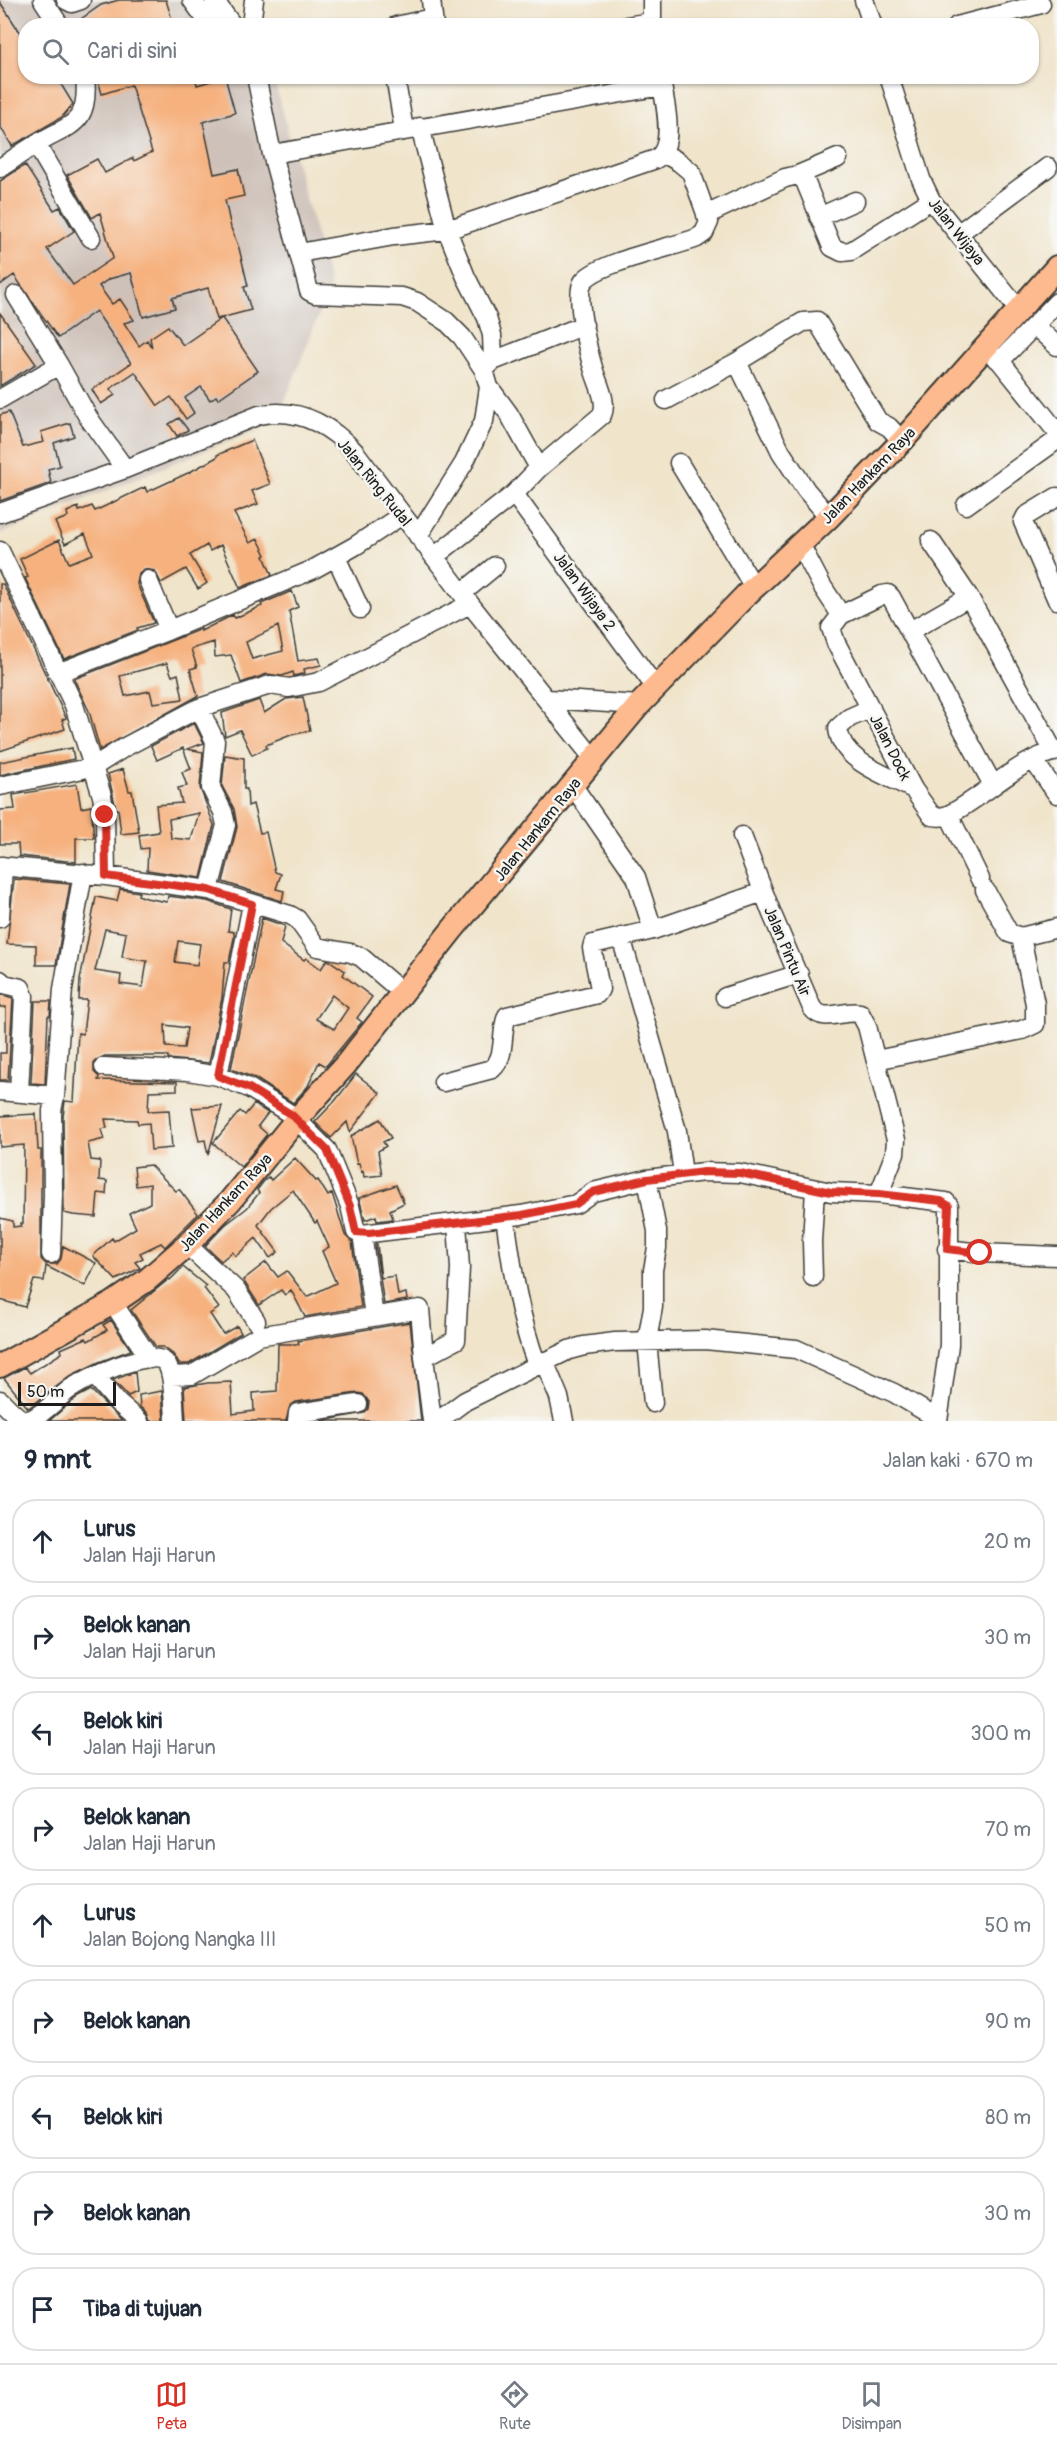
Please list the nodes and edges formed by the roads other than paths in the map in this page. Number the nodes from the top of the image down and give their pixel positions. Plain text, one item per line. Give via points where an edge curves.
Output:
1 (43, 0) edge
2 (66, 0) edge
3 (81, 0) edge
4 (192, 0) edge
5 (214, 0) edge
6 (254, 0) edge
7 (652, 0) edge
8 (864, 0) edge
9 (1041, 4) dead end
10 (55, 18) edge
11 (205, 18) edge
12 (228, 18) edge
13 (252, 18) edge
14 (652, 18) edge
15 (870, 18) edge
16 (988, 18) edge
17 (85, 84) edge
18 (258, 84) edge
19 (398, 84) edge
20 (645, 84) edge
21 (661, 84) edge
22 (891, 84) edge
23 (412, 129) junction
24 (36, 144) junction
25 (663, 153) junction
26 (273, 154) junction
27 (838, 158) dead end
28 (1048, 166) dead end
29 (0, 168) edge
30 (798, 175) junction
31 (931, 200) junction
32 (855, 201) dead end
33 (706, 215) junction
34 (819, 217) junction
35 (447, 230) junction
36 (960, 233) junction
37 (92, 238) dead end
38 (299, 253) junction
39 (1057, 267) edge
40 (16, 295) dead end
41 (1057, 302) edge
42 (1018, 309) junction
43 (584, 325) junction
44 (1035, 326) junction
45 (1057, 346) edge
46 (993, 355) junction
47 (737, 362) junction
48 (59, 365) junction
49 (489, 372) junction
50 (0, 399) edge
51 (666, 400) dead end
52 (1057, 432) edge
53 (1057, 440) edge
54 (902, 441) junction
55 (679, 463) dead end
56 (539, 468) junction
57 (125, 470) junction
58 (514, 494) junction
59 (1057, 497) edge
60 (966, 505) dead end
61 (0, 513) edge
62 (402, 515) junction
63 (829, 517) junction
64 (418, 536) junction
65 (931, 541) dead end
66 (800, 544) junction
67 (0, 551) edge
68 (336, 557) junction
69 (434, 557) junction
70 (495, 566) dead end
71 (148, 580) dead end
72 (754, 588) junction
73 (969, 597) junction
74 (466, 599) junction
75 (1057, 600) edge
76 (360, 609) dead end
77 (838, 609) junction
78 (169, 630) junction
79 (910, 631) junction
80 (58, 673) junction
81 (656, 688) junction
82 (548, 699) junction
83 (639, 705) junction
84 (200, 708) junction
85 (871, 708) junction
86 (1055, 752) edge
87 (593, 758) junction
88 (1034, 761) junction
89 (93, 767) junction
90 (993, 784) junction
91 (0, 786) edge
92 (573, 786) junction
93 (913, 789) junction
94 (1057, 794) edge
95 (949, 815) junction
96 (742, 836) dead end
97 (1, 866) edge
98 (83, 873) junction
99 (106, 876) junction
100 (209, 890) junction
101 (764, 892) junction
102 (252, 904) junction
103 (0, 918) edge
104 (1057, 928) edge
105 (653, 930) junction
106 (621, 937) junction
107 (1021, 937) junction
108 (799, 974) junction
109 (0, 980) edge
110 (403, 993) junction
111 (725, 997) dead end
112 (876, 1060) junction
113 (104, 1067) dead end
114 (218, 1076) junction
115 (443, 1082) dead end
116 (0, 1091) edge
117 (19, 1092) junction
118 (55, 1096) junction
119 (296, 1120) junction
120 (683, 1174) junction
121 (647, 1179) junction
122 (815, 1189) junction
123 (879, 1194) junction
124 (504, 1217) junction
125 (458, 1223) junction
126 (362, 1234) junction
127 (188, 1245) junction
128 (947, 1249) junction
129 (51, 1254) dead end
130 (1057, 1256) edge
131 (813, 1277) dead end
132 (113, 1303) junction
133 (374, 1316) junction
134 (256, 1321) dead end
135 (647, 1341) junction
136 (147, 1354) junction
137 (424, 1357) junction
138 (541, 1363) junction
139 (0, 1366) edge
140 (95, 1376) junction
141 (171, 1376) junction
142 (0, 1400) edge
143 (653, 1403) dead end
144 (358, 1404) dead end
145 (938, 1420) edge
146 (139, 1421) edge
147 (175, 1421) edge
148 (297, 1421) edge
149 (432, 1421) edge
150 (438, 1421) edge
151 (564, 1421) edge

1 - 10 street
2 - 3 street
4 - 11 street
5 - 12 street
6 - 13 street
7 - 14 street
8 - 15 street
9 - 16 street
17 - 24 street via 85,102 75,123
18 - 26 street
19 - 23 street
20 - 23 street
21 - 25 street via 667,119
22 - 31 street, Jalan Wijaya
23 - 26 street
23 - 35 street
24 - 29 street
24 - 37 street
25 - 33 street via 691,172
25 - 35 street via 605,178
26 - 38 street
27 - 30 street
28 - 36 street
30 - 33 street
30 - 34 street via 805,181
31 - 34 street via 846,252 832,246
31 - 36 street, Jalan Wijaya
32 - 34 street
33 - 43 street via 709,222 697,238 642,253 589,275 580,288
35 - 38 street
35 - 49 street via 487,318 492,335
36 - 42 street, Jalan Wijaya
38 - 49 street via 312,293 402,297 417,302 446,321
39 - 42 main road, Jalan Hankam Raya
40 - 48 street
41 - 44 street
42 - 46 main road, Jalan Hankam Raya
43 - 49 street
43 - 56 street via 604,411
44 - 45 street
44 - 46 street
46 - 52 street
46 - 54 main road, Jalan Hankam Raya
47 - 51 street
47 - 54 street via 803,322 817,321 878,421
47 - 63 street via 781,452
48 - 50 street
48 - 57 street via 88,417
49 - 56 street
49 - 64 street via 484,421 464,463
53 - 60 street
54 - 63 main road, Jalan Hankam Raya
55 - 72 street
56 - 58 street
57 - 61 street, Jalan Ring Rudal
57 - 62 street, Jalan Ring Rudal via 259,415 292,412 341,437
58 - 69 street
58 - 81 street, Jalan Wijaya 2
59 - 75 street via 1026,516 1023,522
62 - 64 street, Jalan Ring Rudal
62 - 68 street
63 - 66 main road, Jalan Hankam Raya
64 - 69 street, Jalan Ring Rudal
65 - 73 street
66 - 72 main road, Jalan Hankam Raya
66 - 77 street
67 - 80 street
68 - 76 street
68 - 78 street
69 - 74 street, Jalan Ring Rudal
70 - 74 street
71 - 78 street
72 - 81 main road, Jalan Hankam Raya
73 - 79 street
73 - 86 street
74 - 82 street, Jalan Ring Rudal
74 - 84 street via 319,682 290,688 270,685
77 - 79 street via 888,594
77 - 85 street, Jalan Dock via 832,633
78 - 80 street
79 - 90 street
80 - 89 street via 74,705
81 - 83 main road, Jalan Hankam Raya
82 - 83 street
82 - 87 street, Jalan Ring Rudal
83 - 87 main road, Jalan Hankam Raya
84 - 89 street
84 - 100 street via 215,741 211,788 224,812 226,825
85 - 93 street, Jalan Dock
85 - 93 street via 841,723 837,728 841,743 854,757
86 - 88 street
87 - 92 main road, Jalan Hankam Raya
88 - 90 street
88 - 94 street
89 - 91 street
89 - 99 street via 105,815
90 - 95 street
92 - 105 street via 636,877
92 - 110 main road, Jalan Hankam Raya
93 - 95 street, Jalan Dock via 932,816
95 - 107 street via 1009,933
96 - 101 street, Jalan Pintu Air
97 - 98 street
97 - 103 street
98 - 99 street
98 - 118 street via 63,989
99 - 100 street
100 - 102 street
101 - 105 street
101 - 108 street, Jalan Pintu Air
102 - 110 street via 297,919 317,946 361,957
102 - 114 street
104 - 107 street
105 - 106 street
106 - 115 street via 593,944 600,989 597,994 507,1016 496,1066
106 - 120 street via 677,1131
107 - 112 street via 1035,1004 1035,1024
108 - 111 street
108 - 112 street, Jalan Pintu Air via 812,1008 820,1016 860,1013
109 - 117 street via 23,991
110 - 119 main road, Jalan Hankam Raya
112 - 123 street, Jalan Pintu Air via 896,1140
113 - 114 street
114 - 119 street via 249,1088
116 - 117 street
117 - 118 street
118 - 129 street
119 - 126 street via 327,1150 350,1206 356,1232
119 - 127 main road, Jalan Hankam Raya via 230,1201
120 - 121 street
120 - 122 street via 740,1173
121 - 124 street via 593,1192 576,1204
121 - 135 street via 657,1231
122 - 123 street
122 - 131 street
123 - 128 street via 946,1202
124 - 125 street
124 - 138 street via 527,1338
125 - 126 street
125 - 137 street via 456,1340
126 - 133 street
127 - 132 main road, Jalan Hankam Raya
127 - 134 street via 236,1290
128 - 130 street
128 - 145 street via 949,1345
132 - 136 street
132 - 139 main road, Jalan Hankam Raya
133 - 137 street via 420,1309
133 - 141 street via 258,1336 192,1375
135 - 138 street via 584,1346
135 - 143 street
135 - 145 street via 734,1341 796,1349 894,1393
136 - 140 street
136 - 141 street via 165,1362
137 - 149 street
138 - 150 street via 465,1401
138 - 151 street via 559,1397
140 - 142 street via 26,1420
140 - 146 street
141 - 147 street
144 - 148 street via 298,1413

